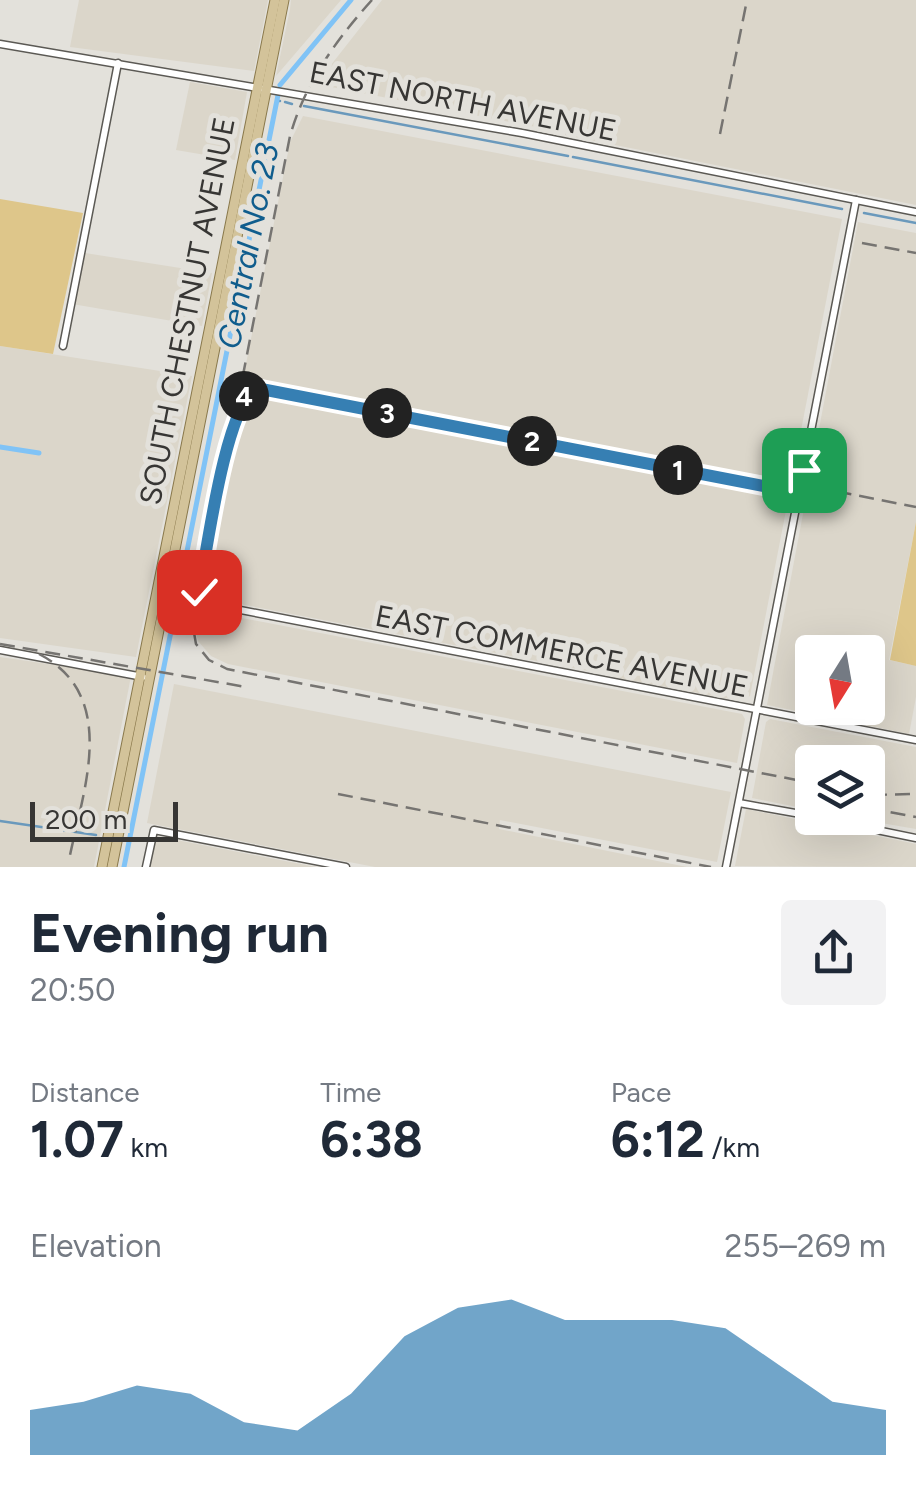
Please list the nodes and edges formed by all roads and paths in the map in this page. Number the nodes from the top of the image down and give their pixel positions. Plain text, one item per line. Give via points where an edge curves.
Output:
1 (275, 0) edge
2 (284, 0) edge
3 (0, 44) edge
4 (118, 63) junction
5 (266, 87) junction
6 (856, 200) junction
7 (916, 212) edge
8 (63, 346) dead end
9 (204, 378) junction
10 (800, 493) junction
11 (0, 650) edge
12 (144, 678) junction
13 (756, 712) junction
14 (916, 740) edge
15 (739, 802) junction
16 (795, 813) edge
17 (885, 832) edge
18 (916, 838) edge
19 (102, 867) edge
20 (112, 867) edge
21 (146, 867) edge
22 (346, 867) edge
23 (726, 867) edge

1 - 5 main road, SOUTH CHESTNUT AVENUE
2 - 5 main road, SOUTH CHESTNUT AVENUE
3 - 4 street, EAST NORTH AVENUE
4 - 5 street, EAST NORTH AVENUE
4 - 8 street
5 - 6 street, EAST NORTH AVENUE
5 - 9 main road, SOUTH CHESTNUT AVENUE
6 - 7 street, EAST NORTH AVENUE
6 - 10 street
9 - 12 main road, SOUTH CHESTNUT AVENUE
9 - 12 main road, SOUTH CHESTNUT AVENUE
10 - 13 street
10 - 13 street, EAST COMMERCE AVENUE via 256,388 244,396 230,439 199,602
11 - 12 street
12 - 19 main road, SOUTH CHESTNUT AVENUE
12 - 20 main road
13 - 14 street, EAST COMMERCE AVENUE
13 - 15 street
15 - 16 street
15 - 23 street
17 - 18 street
21 - 22 street via 154,830

